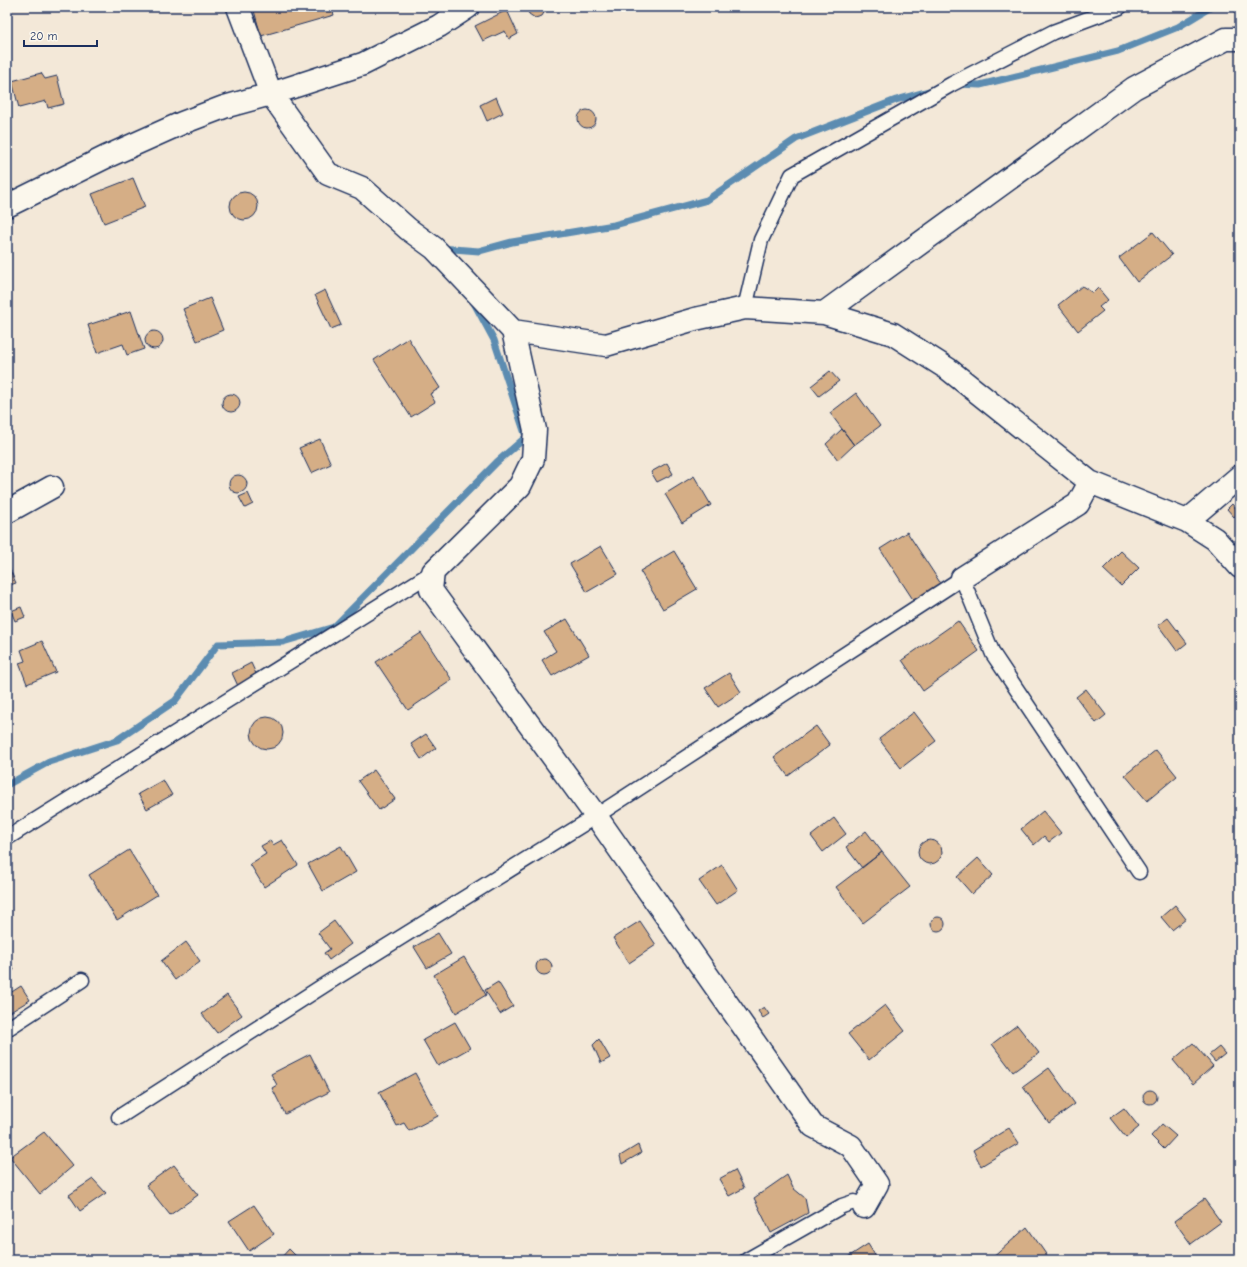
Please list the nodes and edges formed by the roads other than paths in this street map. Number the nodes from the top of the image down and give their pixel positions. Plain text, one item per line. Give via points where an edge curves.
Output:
1 (238, 7) edge
2 (468, 7) edge
3 (1120, 7) edge
4 (1240, 39) edge
5 (271, 94) junction
6 (7, 206) edge
7 (745, 308) junction
8 (824, 313) junction
9 (513, 331) junction
10 (1240, 476) edge
11 (1090, 482) junction
12 (52, 487) dead end
13 (7, 512) edge
14 (1187, 521) junction
15 (1240, 567) edge
16 (433, 572) junction
17 (962, 578) junction
18 (596, 816) junction
19 (7, 838) edge
20 (1139, 872) dead end
21 (82, 980) dead end
22 (7, 1029) edge
23 (118, 1117) dead end
24 (864, 1207) joint
25 (747, 1260) edge

1 - 5 street
2 - 5 street via 439,26 363,64
3 - 7 lane via 1052,32 952,84 792,175 761,240
4 - 8 street via 1226,39 1134,88
5 - 6 street via 224,107 182,123
5 - 9 street via 328,174 362,188 408,229 434,248
7 - 8 street
7 - 9 street via 695,319 606,345
8 - 11 street via 893,334 948,369
9 - 16 street via 535,430 533,459 520,486
10 - 14 street
11 - 14 street
11 - 17 street via 1078,504
12 - 13 street
14 - 15 street via 1215,539
16 - 18 street via 431,590
16 - 19 lane
17 - 18 lane
17 - 20 lane via 993,654
18 - 23 lane
18 - 24 street via 813,1126 852,1146 877,1184
21 - 22 lane
24 - 25 lane via 854,1202 842,1206

